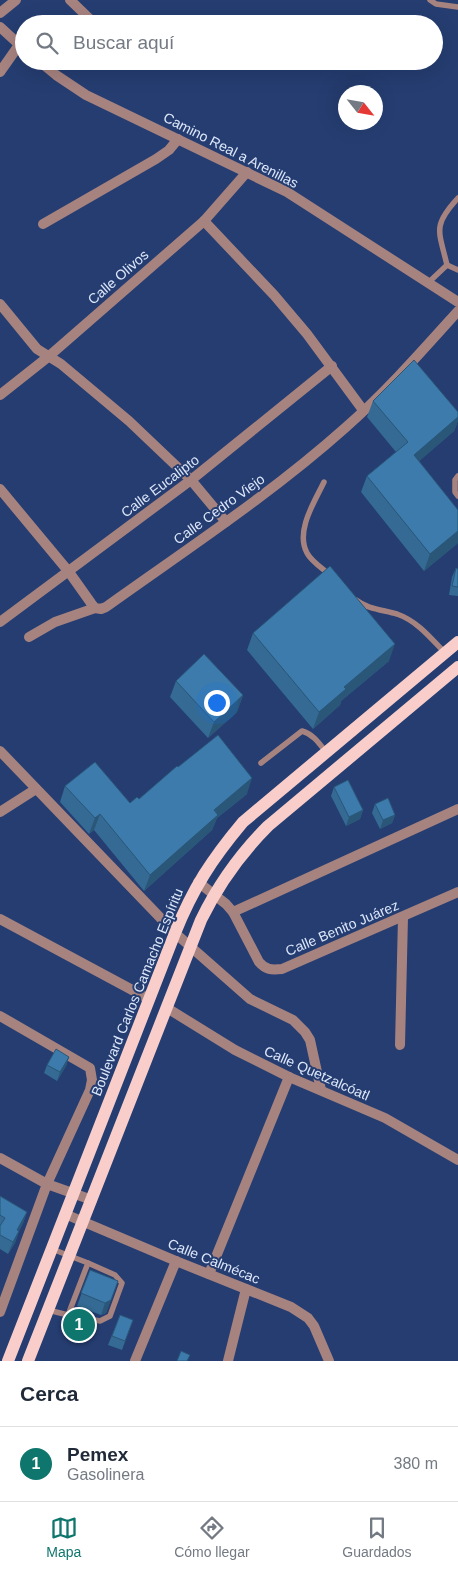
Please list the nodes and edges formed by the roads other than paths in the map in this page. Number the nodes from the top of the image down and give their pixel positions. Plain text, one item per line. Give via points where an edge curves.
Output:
1 (16, 0) edge
2 (70, 0) edge
3 (430, 0) edge
4 (458, 6) edge
5 (0, 13) edge
6 (86, 15) edge
7 (0, 27) edge
8 (15, 41) edge
9 (15, 55) edge
10 (50, 70) edge
11 (0, 72) edge
12 (178, 139) junction
13 (247, 172) junction
14 (458, 198) edge
15 (204, 221) junction
16 (43, 224) dead end
17 (447, 266) junction
18 (458, 270) edge
19 (430, 282) junction
20 (458, 302) edge
21 (0, 304) edge
22 (458, 311) edge
23 (48, 357) junction
24 (332, 366) junction
25 (0, 395) edge
26 (363, 410) junction
27 (458, 476) edge
28 (191, 480) junction
29 (324, 482) dead end
30 (0, 489) edge
31 (458, 496) edge
32 (226, 522) junction
33 (68, 572) junction
34 (333, 578) edge
35 (352, 596) edge
36 (95, 608) junction
37 (0, 622) edge
38 (29, 637) dead end
39 (458, 642) edge
40 (445, 652) junction
41 (458, 667) edge
42 (0, 751) edge
43 (326, 752) junction
44 (261, 763) dead end
45 (36, 789) junction
46 (458, 810) edge
47 (0, 812) edge
48 (198, 882) junction
49 (458, 892) edge
50 (214, 894) junction
51 (233, 912) junction
52 (403, 917) junction
53 (0, 919) edge
54 (175, 933) junction
55 (192, 946) junction
56 (149, 1000) junction
57 (167, 1008) junction
58 (0, 1016) edge
59 (400, 1045) dead end
60 (289, 1077) junction
61 (322, 1090) junction
62 (0, 1158) edge
63 (458, 1160) edge
64 (47, 1184) junction
65 (72, 1193) junction
66 (92, 1200) junction
67 (65, 1214) junction
68 (84, 1221) junction
69 (52, 1249) junction
70 (70, 1256) junction
71 (176, 1261) junction
72 (88, 1263) junction
73 (209, 1274) junction
74 (246, 1289) junction
75 (1, 1306) edge
76 (48, 1310) junction
77 (68, 1315) junction
78 (8, 1361) edge
79 (28, 1361) edge
80 (135, 1361) edge
81 (228, 1361) edge
82 (328, 1361) edge

1 - 5 street
2 - 6 street
3 - 4 lane via 436,4
7 - 8 street
9 - 11 street
10 - 12 street, Camino Real a Arenillas via 86,94
12 - 13 street, Camino Real a Arenillas
12 - 16 street via 156,159
13 - 15 street, Calle Olivos
13 - 19 street, Camino Real a Arenillas via 287,192
14 - 17 lane via 444,213 440,223
15 - 23 street, Calle Olivos
15 - 24 street via 274,295
17 - 18 lane
17 - 19 lane
19 - 20 street, Camino Real a Arenillas
21 - 23 street via 37,349
22 - 26 street, Calle Cedro Viejo
23 - 25 street, Calle Olivos
23 - 28 street via 89,386
24 - 26 street
24 - 28 street, Calle Eucalipto
26 - 32 street, Calle Cedro Viejo via 291,473
27 - 31 lane via 455,492
28 - 32 street
28 - 33 street, Calle Eucalipto
29 - 34 lane via 305,524 303,538 307,554
30 - 33 street
32 - 36 street, Calle Cedro Viejo via 106,607
33 - 36 street
33 - 37 street, Calle Eucalipto
35 - 40 lane via 359,603 412,621
36 - 38 street, Calle Cedro Viejo via 55,622
39 - 40 main road, Boulevard Carlos Camacho Espíritu
40 - 43 main road, Boulevard Carlos Camacho Espíritu
41 - 50 main road via 268,826
42 - 45 street
43 - 44 lane via 317,740 302,731
43 - 48 main road, Boulevard Carlos Camacho Espíritu via 243,822
45 - 47 street
45 - 54 street
46 - 51 street
48 - 50 street, Calle Benito Juárez
48 - 54 main road, Boulevard Carlos Camacho Espíritu
49 - 52 street, Calle Benito Juárez
50 - 51 street, Calle Benito Juárez
50 - 55 main road
51 - 52 street, Calle Benito Juárez via 258,962 269,970 282,969
52 - 59 street
53 - 56 street
54 - 55 street
54 - 56 main road, Boulevard Carlos Camacho Espíritu
55 - 57 main road
55 - 61 street via 250,999 292,1020 306,1032
56 - 65 main road, Boulevard Carlos Camacho Espíritu
57 - 60 street, Calle Quetzalcóatl via 235,1050
57 - 66 main road
58 - 64 street via 90,1068 90,1090
60 - 61 street, Calle Quetzalcóatl
60 - 73 street
61 - 63 street, Calle Quetzalcóatl via 385,1118
62 - 64 street
64 - 65 street
64 - 75 street
65 - 66 street
65 - 67 main road, Boulevard Carlos Camacho Espíritu
66 - 68 main road
67 - 68 street, Calle Calmécac
67 - 69 main road, Boulevard Carlos Camacho Espíritu
68 - 70 main road
68 - 71 street, Calle Calmécac
69 - 70 lane
69 - 78 main road, Boulevard Carlos Camacho Espíritu
70 - 72 lane
70 - 76 main road
71 - 73 street, Calle Calmécac
71 - 80 street
72 - 77 lane
72 - 77 lane via 115,1275 122,1283 110,1316 100,1321
73 - 74 street, Calle Calmécac
74 - 81 street
74 - 82 street, Calle Calmécac via 291,1306 308,1318
76 - 77 lane
76 - 79 main road

